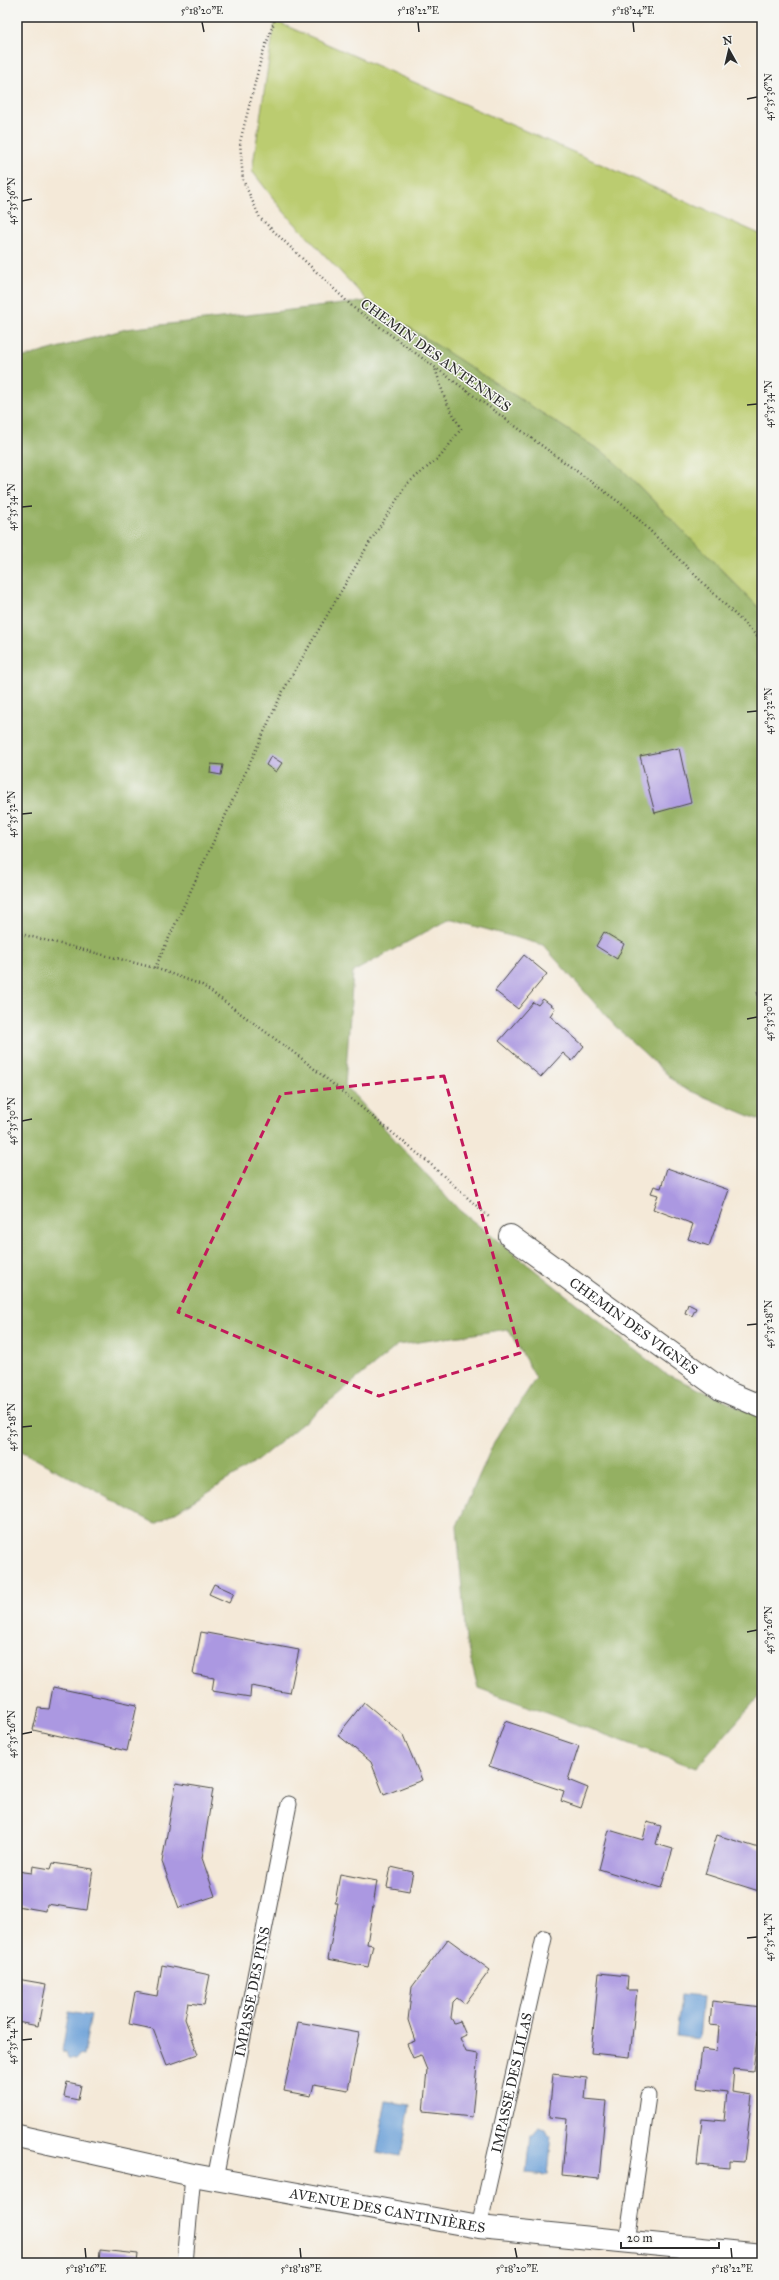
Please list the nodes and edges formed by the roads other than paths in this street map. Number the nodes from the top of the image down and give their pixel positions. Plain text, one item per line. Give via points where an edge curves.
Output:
1 (510, 1236) road end
2 (762, 1407) edge
3 (289, 1804) dead end
4 (544, 1938) dead end
5 (648, 2096) dead end
6 (17, 2136) edge
7 (193, 2175) junction
8 (215, 2179) junction
9 (479, 2227) junction
10 (627, 2242) junction
11 (762, 2255) edge
12 (707, 2256) edge
13 (185, 2263) edge

1 - 2 street, CHEMIN DES VIGNES via 722,1390
3 - 8 lane, IMPASSE DES PINS
4 - 9 lane, IMPASSE DES LILAS
5 - 10 lane
6 - 7 street, AVENUE DES CANTINIÈRES
7 - 8 street, AVENUE DES CANTINIÈRES
7 - 13 lane
8 - 9 street, AVENUE DES CANTINIÈRES
9 - 10 street, AVENUE DES CANTINIÈRES
10 - 12 street, AVENUE DES CANTINIÈRES
11 - 12 street, AVENUE DES CANTINIÈRES

